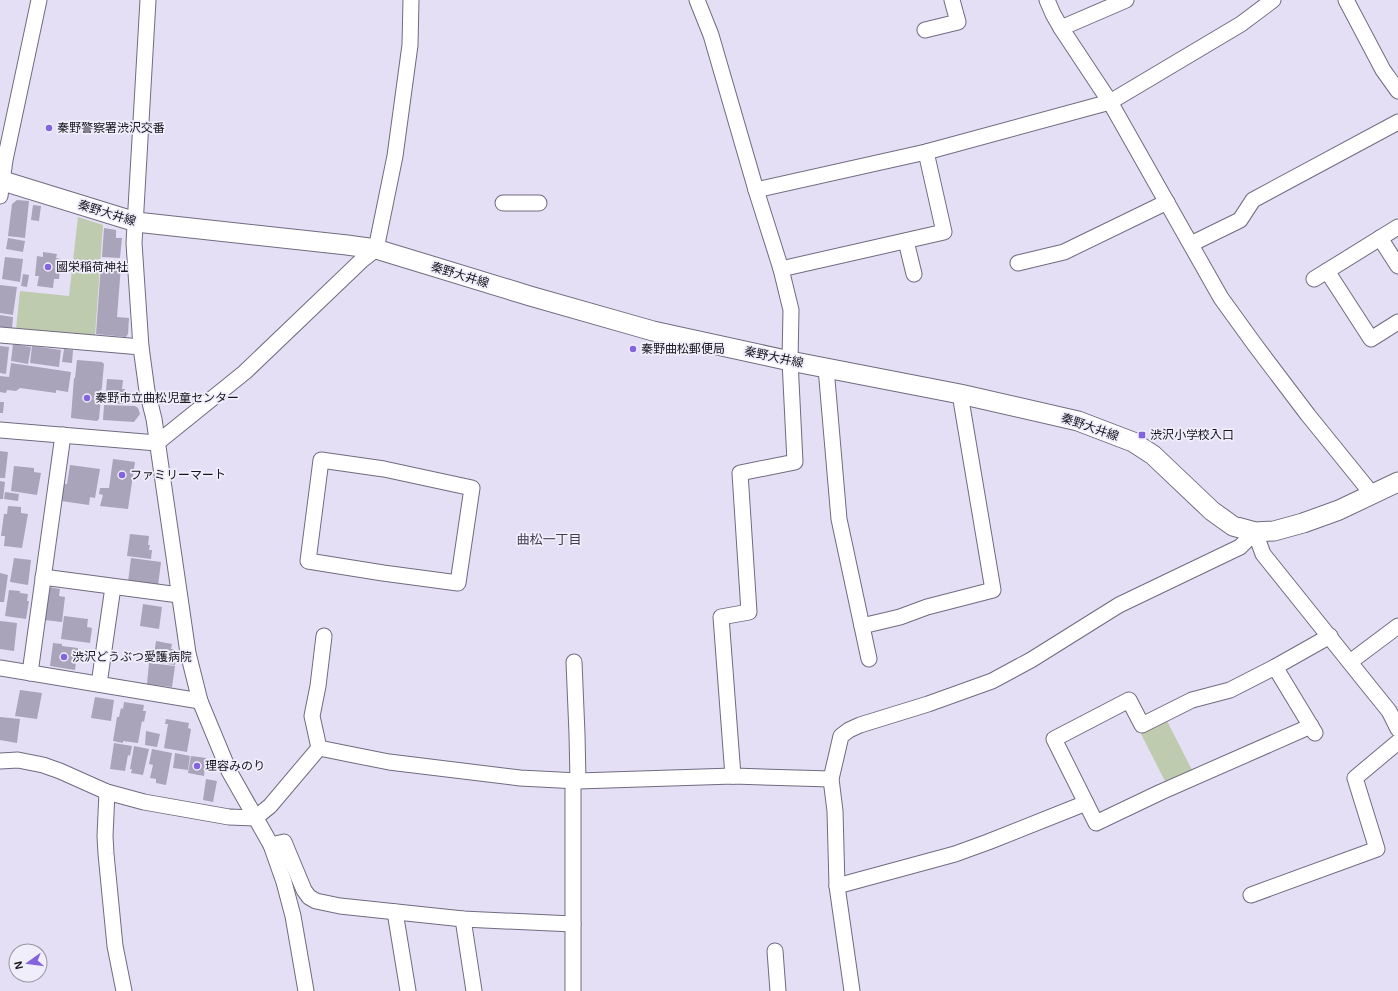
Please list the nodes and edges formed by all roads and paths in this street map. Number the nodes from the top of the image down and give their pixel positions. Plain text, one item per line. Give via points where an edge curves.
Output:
1 (39, 0) edge
2 (148, 0) edge
3 (411, 0) edge
4 (697, 0) edge
5 (952, 0) edge
6 (1047, 0) edge
7 (1126, 0) edge
8 (1273, 0) edge
9 (1346, 0) edge
10 (1061, 28) junction
11 (925, 30) dead end
12 (1398, 91) edge
13 (1110, 102) junction
14 (1398, 122) edge
15 (926, 152) junction
16 (1, 185) edge
17 (756, 190) junction
18 (1167, 202) junction
19 (503, 203) dead end
20 (539, 203) dead end
21 (136, 222) junction
22 (1398, 227) edge
23 (1380, 238) junction
24 (906, 241) junction
25 (1191, 244) junction
26 (376, 250) junction
27 (1018, 263) dead end
28 (1398, 266) edge
29 (782, 269) junction
30 (914, 274) dead end
31 (1398, 322) edge
32 (0, 335) edge
33 (141, 347) junction
34 (790, 361) junction
35 (826, 368) junction
36 (960, 394) junction
37 (0, 430) edge
38 (63, 435) junction
39 (157, 442) junction
40 (321, 460) joint
41 (1398, 482) edge
42 (1372, 494) junction
43 (1255, 532) junction
44 (43, 577) junction
45 (113, 587) junction
46 (179, 595) junction
47 (862, 626) junction
48 (1398, 626) edge
49 (324, 636) dead end
50 (1330, 636) junction
51 (869, 659) dead end
52 (574, 662) dead end
53 (1350, 662) junction
54 (1275, 667) junction
55 (0, 668) edge
56 (30, 673) junction
57 (99, 684) junction
58 (200, 701) junction
59 (1398, 730) edge
60 (1398, 742) edge
61 (319, 748) junction
62 (0, 761) edge
63 (732, 776) junction
64 (830, 779) junction
65 (575, 781) junction
66 (107, 792) junction
67 (1086, 803) junction
68 (255, 818) junction
69 (271, 845) junction
70 (837, 886) junction
71 (1251, 895) dead end
72 (395, 912) junction
73 (463, 920) junction
74 (573, 924) junction
75 (775, 951) dead end
76 (124, 991) edge
77 (306, 991) edge
78 (408, 991) edge
79 (474, 991) edge
80 (573, 991) edge
81 (778, 991) edge
82 (852, 991) edge

1 - 16 street
2 - 21 street
3 - 26 street via 410,45 395,156
4 - 17 street via 710,35
5 - 11 street via 958,22
6 - 10 street
7 - 10 street
8 - 13 street via 1241,24
9 - 12 street via 1383,70
10 - 13 street
13 - 15 street
13 - 18 street
14 - 25 street via 1253,200 1240,220
15 - 17 street
15 - 24 street via 944,232
16 - 21 main road, 秦野大井線
17 - 29 street
18 - 25 street
18 - 27 street via 1064,252
19 - 20 street
21 - 26 main road, 秦野大井線
21 - 33 street via 134,243
22 - 23 street
23 - 28 street
23 - 31 street via 1320,275 1371,339
24 - 29 street
24 - 30 street
25 - 42 street via 1221,298 1255,346
26 - 34 main road, 秦野大井線 via 653,331
26 - 39 street via 362,260 245,372
29 - 34 street via 791,310
32 - 33 street
33 - 39 street
34 - 35 main road, 秦野大井線
34 - 63 street via 795,462 740,472 749,612 721,617
35 - 36 main road, 秦野大井線
35 - 47 street via 839,519
36 - 43 main road, 秦野大井線 via 1078,421 1133,442 1153,455 1212,511 1234,526
36 - 47 street via 993,590
37 - 38 street
38 - 39 street
38 - 44 street
39 - 46 street
40 - 40 street via 308,561 458,583 472,488 384,469
41 - 42 main road, 秦野大井線
42 - 43 main road, 秦野大井線 via 1303,523 1274,531
43 - 50 street via 1263,554
43 - 64 street via 1240,546 1118,605 1031,660 992,681 849,730 841,736
44 - 45 street
44 - 56 street
45 - 46 street
45 - 57 street
46 - 58 street via 188,653
47 - 51 street
48 - 53 street
49 - 61 street via 312,716
50 - 53 street
50 - 54 street
52 - 65 street via 578,734
53 - 59 street via 1388,712
54 - 67 street via 1230,690 1192,700 1142,725 1129,700 1054,739
54 - 67 street via 1313,730 1161,792 1096,823
55 - 56 street
56 - 57 street
57 - 58 street
58 - 68 street via 229,771
60 - 71 street via 1355,778 1377,849
61 - 65 street via 389,762 520,778
61 - 68 street via 270,806
62 - 66 street via 18,760 43,765 60,770
63 - 64 street
63 - 65 street
64 - 70 street via 835,811
65 - 74 street
66 - 68 street via 175,808 229,817
66 - 76 street via 106,854 115,946
67 - 70 street via 955,854
68 - 69 street
69 - 72 street via 284,842 304,890 316,901
69 - 77 street via 293,916
70 - 82 street
72 - 73 street
72 - 78 street
73 - 74 street
73 - 79 street
74 - 80 street
75 - 81 street

